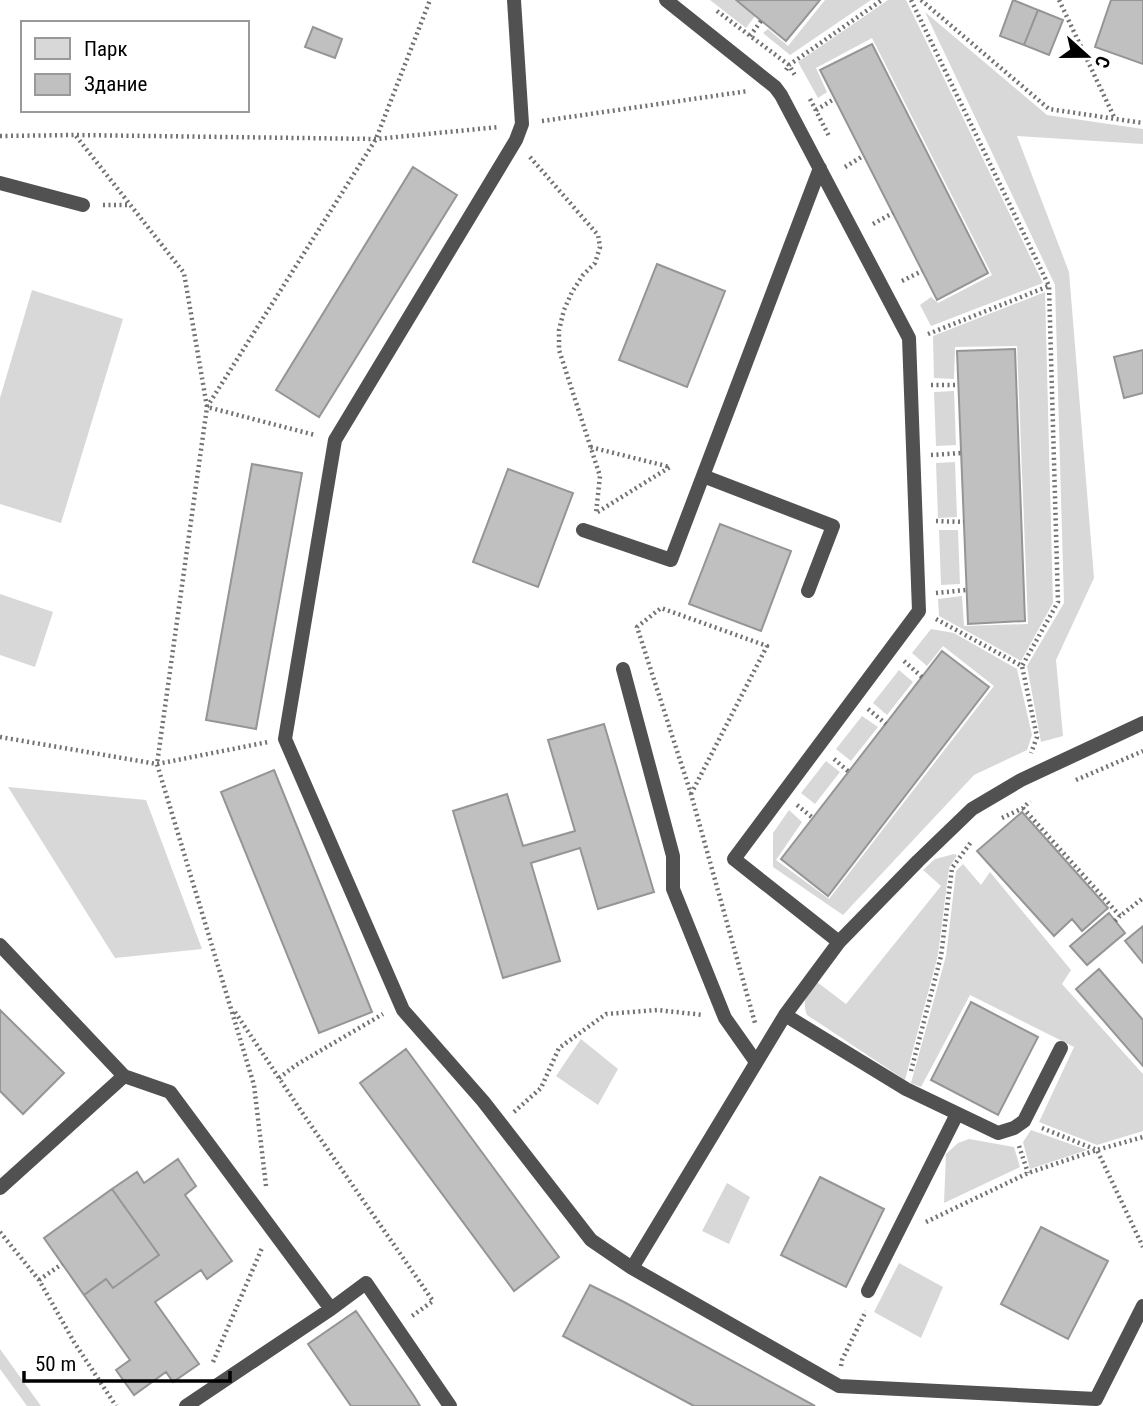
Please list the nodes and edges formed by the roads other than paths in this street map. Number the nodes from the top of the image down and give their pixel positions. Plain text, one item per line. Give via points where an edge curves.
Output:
1 (514, 0) edge
2 (666, 0) edge
3 (820, 168) junction
4 (0, 183) edge
5 (83, 205) road end
6 (703, 476) junction
7 (583, 530) dead end
8 (808, 592) dead end
9 (623, 669) dead end
10 (1143, 723) edge
11 (839, 942) junction
12 (0, 945) edge
13 (785, 1014) junction
14 (1061, 1048) dead end
15 (756, 1062) junction
16 (124, 1076) junction
17 (957, 1114) junction
18 (0, 1188) edge
19 (632, 1268) junction
20 (870, 1296) road end
21 (1143, 1306) edge
22 (331, 1309) junction
23 (187, 1406) edge
24 (450, 1406) edge

1 - 19 lane via 522,124 335,440 285,739 402,1010 483,1101 591,1240
2 - 3 lane via 775,87
3 - 6 lane
3 - 11 lane via 909,338 919,611 734,859
4 - 5 lane
6 - 7 lane via 671,560
6 - 8 lane via 833,526
9 - 15 lane via 673,856 673,888 725,1018
10 - 11 lane via 1021,780 972,809
11 - 13 lane
12 - 16 lane
13 - 15 lane
13 - 17 lane via 906,1089
14 - 17 lane via 1019,1125 998,1133
15 - 19 lane
16 - 18 lane
16 - 22 lane via 170,1092
17 - 20 lane
19 - 21 lane via 839,1386 1096,1399
22 - 23 lane
22 - 24 lane via 366,1283

